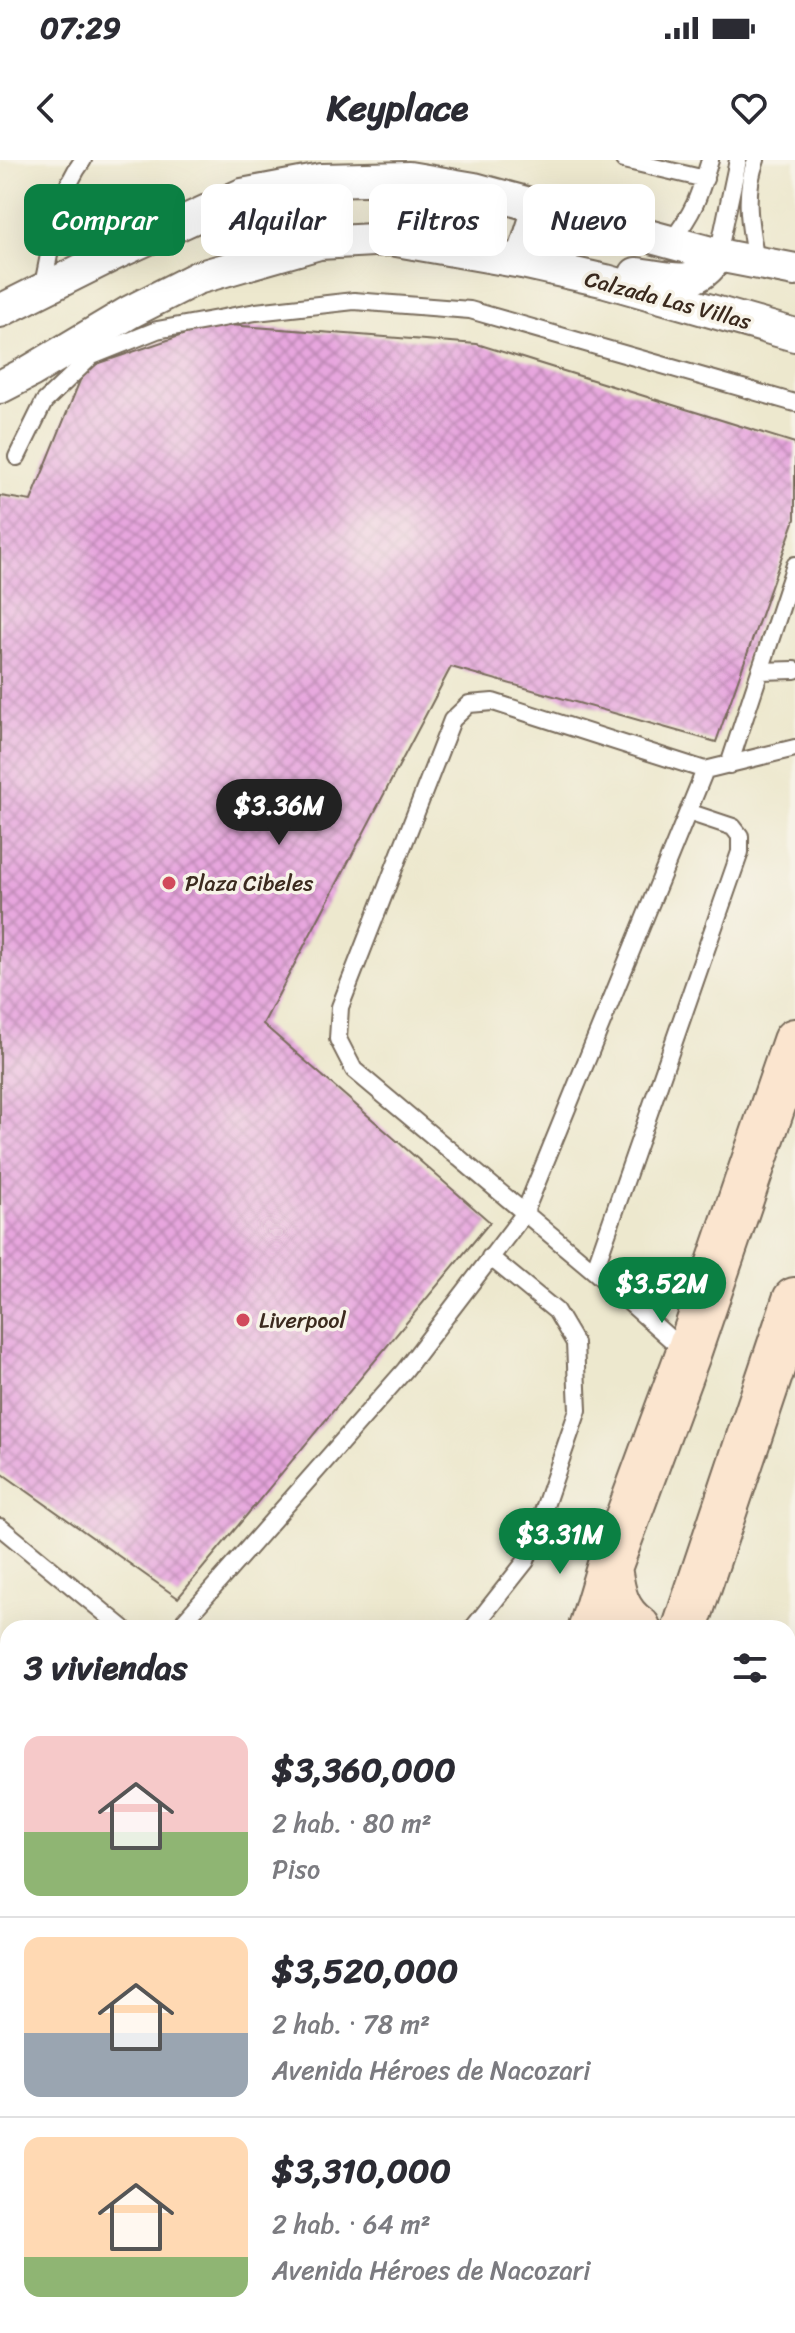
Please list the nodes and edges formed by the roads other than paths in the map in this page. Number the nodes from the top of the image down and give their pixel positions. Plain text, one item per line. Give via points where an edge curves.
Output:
1 (83, 160) edge
2 (624, 160) edge
3 (710, 160) edge
4 (738, 160) edge
5 (756, 160) edge
6 (705, 179) junction
7 (523, 201) edge
8 (655, 237) edge
9 (671, 241) junction
10 (718, 255) junction
11 (524, 256) edge
12 (522, 262) junction
13 (756, 262) junction
14 (795, 270) edge
15 (606, 281) junction
16 (42, 289) junction
17 (0, 311) edge
18 (795, 335) edge
19 (0, 387) edge
20 (795, 403) edge
21 (17, 457) dead end
22 (795, 565) edge
23 (795, 670) edge
24 (760, 671) junction
25 (795, 748) edge
26 (729, 765) junction
27 (705, 770) junction
28 (688, 812) junction
29 (795, 1041) edge
30 (524, 1214) junction
31 (490, 1257) junction
32 (594, 1271) junction
33 (795, 1300) edge
34 (688, 1354) junction
35 (0, 1527) edge
36 (609, 1568) junction
37 (113, 1620) edge
38 (185, 1620) edge
39 (479, 1620) edge
40 (568, 1620) edge
41 (593, 1620) edge
42 (629, 1620) edge
43 (691, 1620) edge

1 - 16 lane via 61,203
2 - 6 lane
3 - 6 lane
4 - 10 lane
5 - 13 lane via 748,210
6 - 9 lane via 691,215
7 - 16 street via 409,178 322,180 242,195
8 - 9 street
9 - 10 street
10 - 13 street
10 - 15 street via 692,280 634,274
11 - 12 street
12 - 15 street, Calzada Las Villas
12 - 19 street, Calzada Las Villas via 391,239 319,243 197,278
13 - 14 street
15 - 18 street, Calzada Las Villas
16 - 17 street
20 - 21 lane via 470,310 354,301 157,330 92,356 44,402
22 - 24 lane
23 - 24 lane
24 - 26 lane
25 - 26 lane
26 - 27 lane
27 - 28 lane
27 - 30 lane via 493,702 469,704 452,720 340,1007 338,1039 354,1070
28 - 30 lane
28 - 32 lane via 733,827 740,836 740,852
29 - 34 main road
30 - 31 lane
30 - 32 lane
31 - 38 lane via 405,1370
31 - 39 lane via 556,1311 575,1343 578,1410 526,1561
32 - 34 lane
33 - 43 main road
34 - 36 main road
35 - 37 lane
36 - 40 main road
36 - 41 main road
36 - 42 main road via 614,1599

